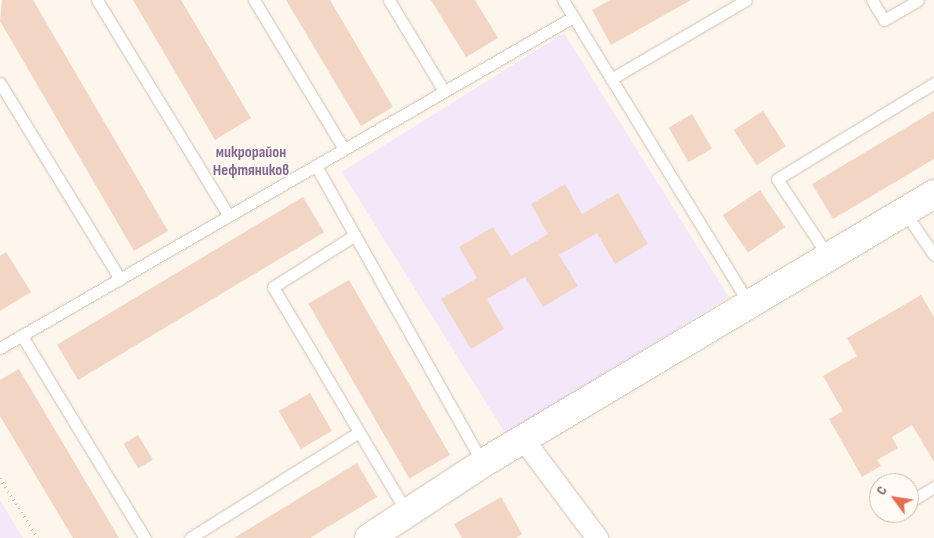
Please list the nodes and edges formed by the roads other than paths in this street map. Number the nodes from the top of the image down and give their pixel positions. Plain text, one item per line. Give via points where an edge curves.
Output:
1 (97, 0) edge
2 (254, 0) edge
3 (389, 0) edge
4 (746, 0) edge
5 (872, 0) edge
6 (918, 0) edge
7 (565, 1) edge
8 (573, 17) junction
9 (611, 79) junction
10 (0, 83) edge
11 (934, 83) edge
12 (444, 91) junction
13 (344, 149) junction
14 (316, 166) junction
15 (934, 194) edge
16 (904, 211) junction
17 (229, 216) junction
18 (354, 236) junction
19 (934, 255) edge
20 (828, 256) junction
21 (120, 279) junction
22 (749, 303) junction
23 (22, 336) junction
24 (0, 348) edge
25 (359, 432) junction
26 (523, 439) junction
27 (483, 463) junction
28 (934, 487) edge
29 (919, 496) edge
30 (407, 513) junction
31 (145, 538) edge
32 (190, 538) edge
33 (369, 538) edge
34 (597, 538) edge

1 - 17 lane
2 - 13 lane
3 - 12 lane
4 - 9 lane
5 - 6 lane via 884,20
7 - 8 lane
8 - 9 lane
8 - 12 lane
9 - 22 lane
10 - 21 lane
11 - 20 lane via 777,179
12 - 13 lane
13 - 14 lane
14 - 17 lane
14 - 18 lane
15 - 16 street
16 - 19 lane
16 - 20 street
17 - 21 lane
18 - 25 lane via 272,287
18 - 27 lane
20 - 22 street
21 - 23 lane
22 - 26 street
23 - 24 lane
23 - 31 lane
25 - 30 lane
25 - 32 lane
26 - 27 street
26 - 34 street
27 - 30 street
28 - 29 lane
30 - 33 street

